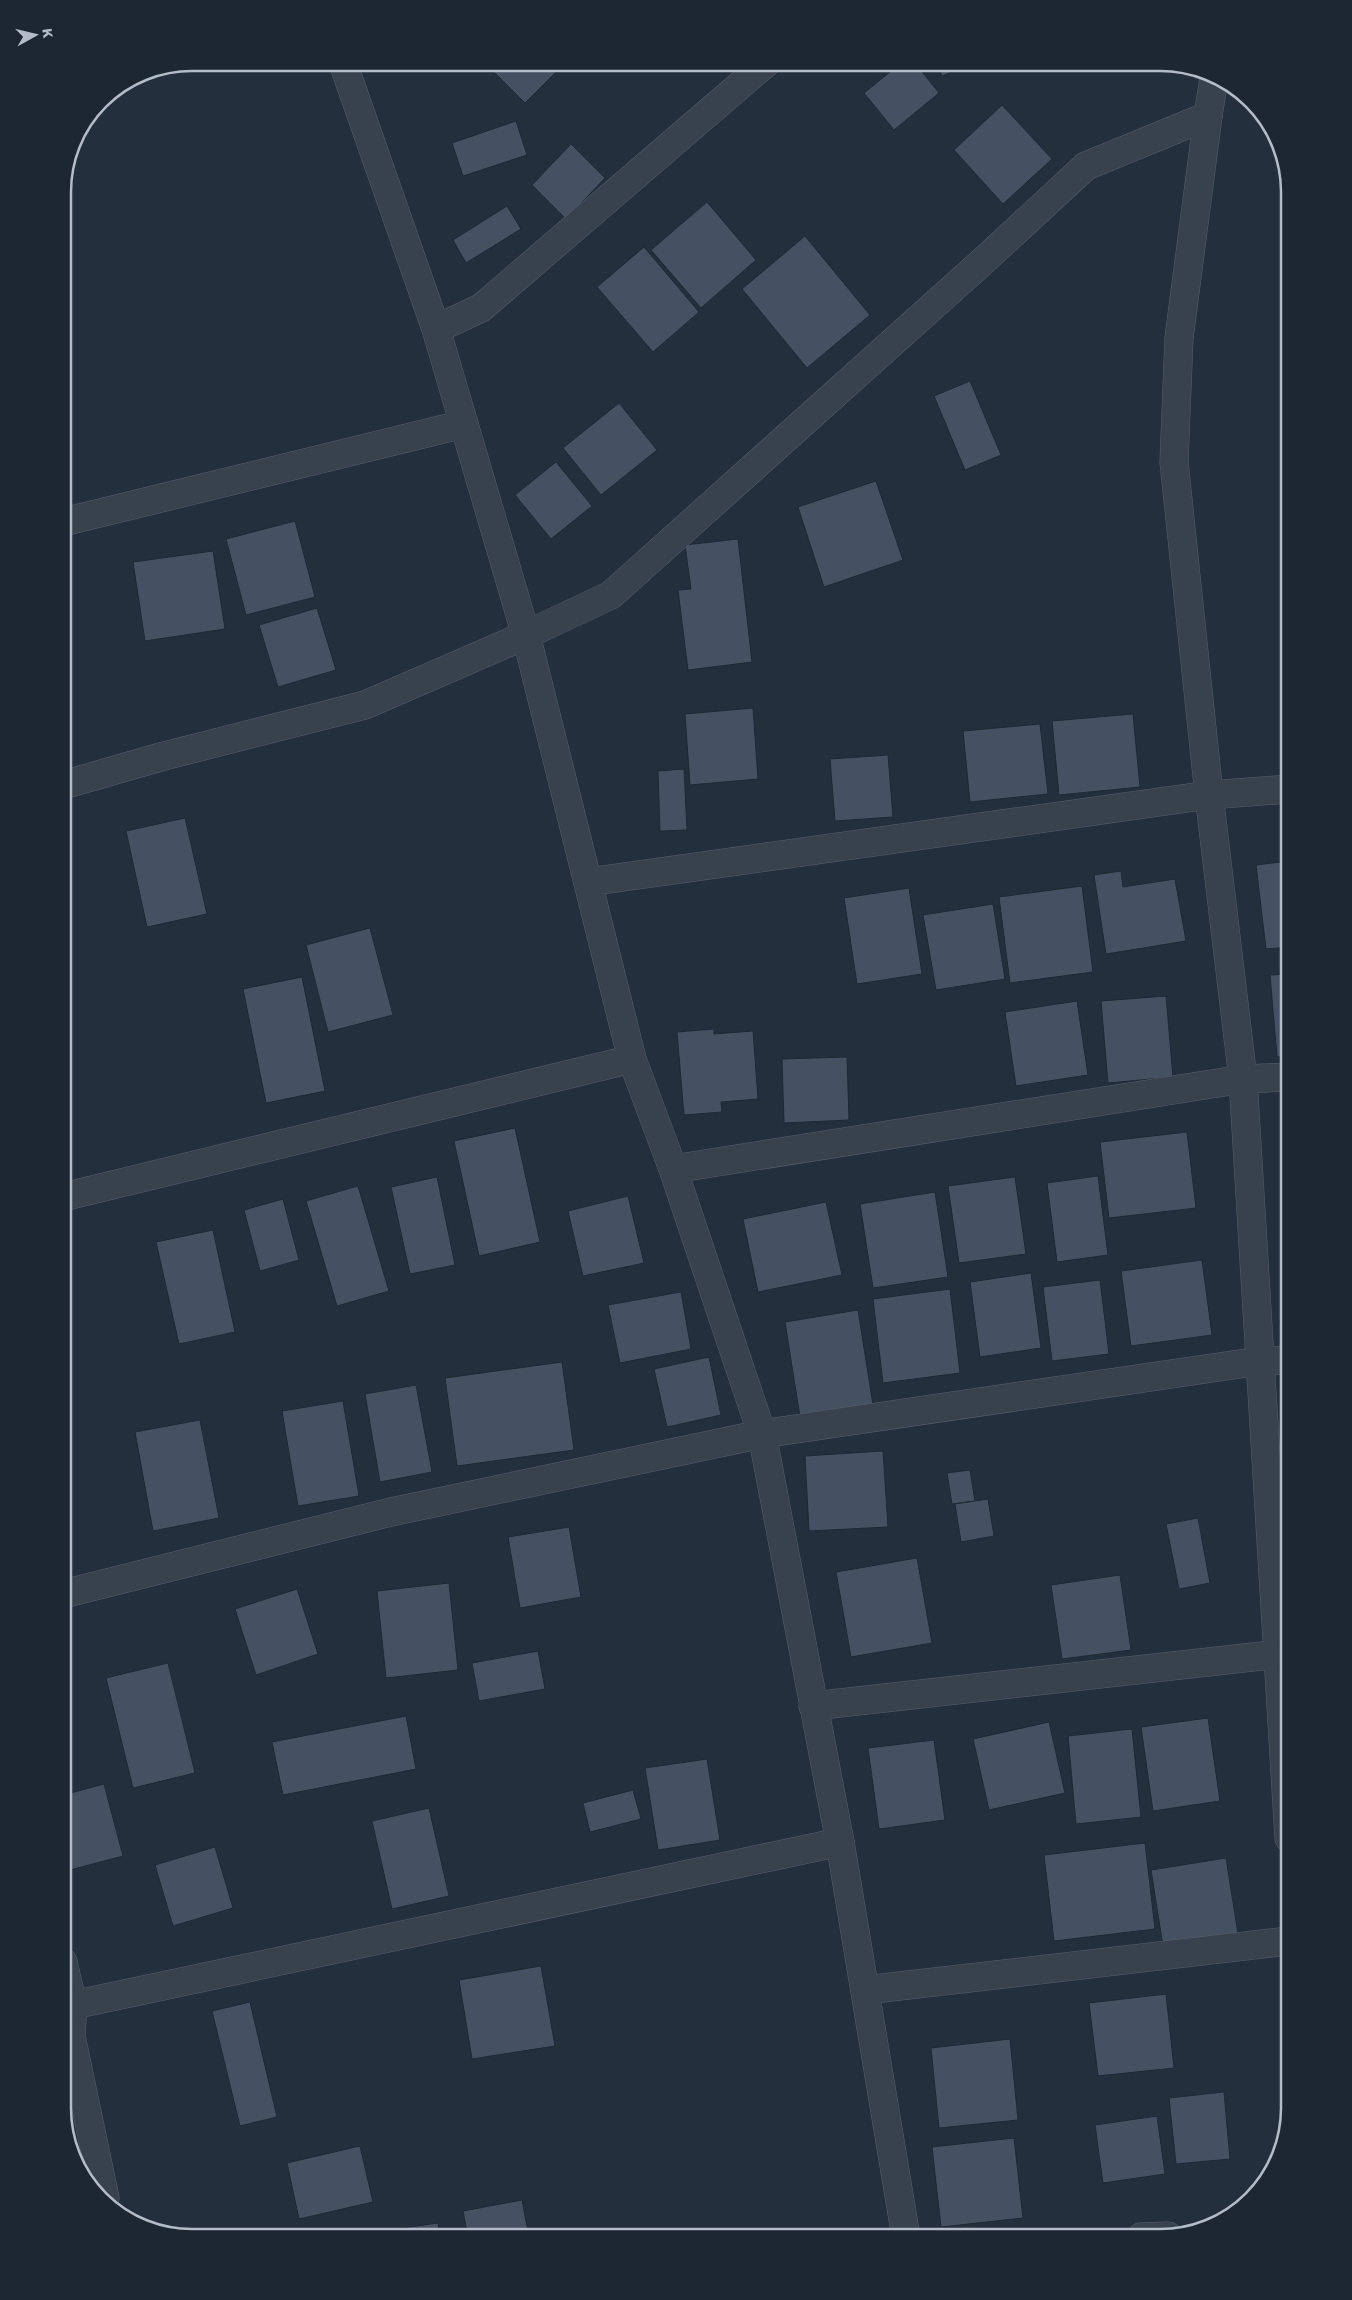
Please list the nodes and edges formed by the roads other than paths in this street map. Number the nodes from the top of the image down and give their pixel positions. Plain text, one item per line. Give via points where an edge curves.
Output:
1 (346, 72) edge
2 (755, 72) edge
3 (1213, 84) edge
4 (1208, 116) junction
5 (436, 329) junction
6 (464, 424) junction
7 (72, 520) edge
8 (526, 635) junction
9 (72, 783) edge
10 (1281, 790) edge
11 (1209, 796) junction
12 (588, 882) junction
13 (632, 1059) junction
14 (1281, 1077) edge
15 (1243, 1079) junction
16 (673, 1169) junction
17 (71, 1195) edge
18 (1281, 1360) edge
19 (1260, 1361) junction
20 (762, 1434) junction
21 (71, 1592) edge
22 (1281, 1616) edge
23 (1281, 1653) edge
24 (813, 1706) junction
25 (840, 1842) junction
26 (1281, 1942) edge
27 (865, 1990) junction
28 (71, 1997) edge
29 (73, 2005) junction
30 (102, 2189) edge
31 (905, 2229) edge

1 - 5 street
2 - 5 street via 480,308
3 - 4 street
4 - 8 street via 1086,166 611,595
4 - 11 street via 1179,338 1174,462
5 - 6 street
6 - 7 street
6 - 8 street
8 - 9 street via 365,705
8 - 12 street
10 - 11 street
11 - 12 street
11 - 15 street
12 - 13 street
13 - 16 street
13 - 17 street
14 - 15 street
15 - 16 street
15 - 19 street
16 - 20 street
18 - 19 street
19 - 20 street
19 - 22 street
20 - 21 street via 391,1512
20 - 24 street
23 - 24 street
24 - 25 street
25 - 27 street
25 - 29 street
26 - 27 street
27 - 31 street
28 - 29 street
29 - 30 street via 72,2036

